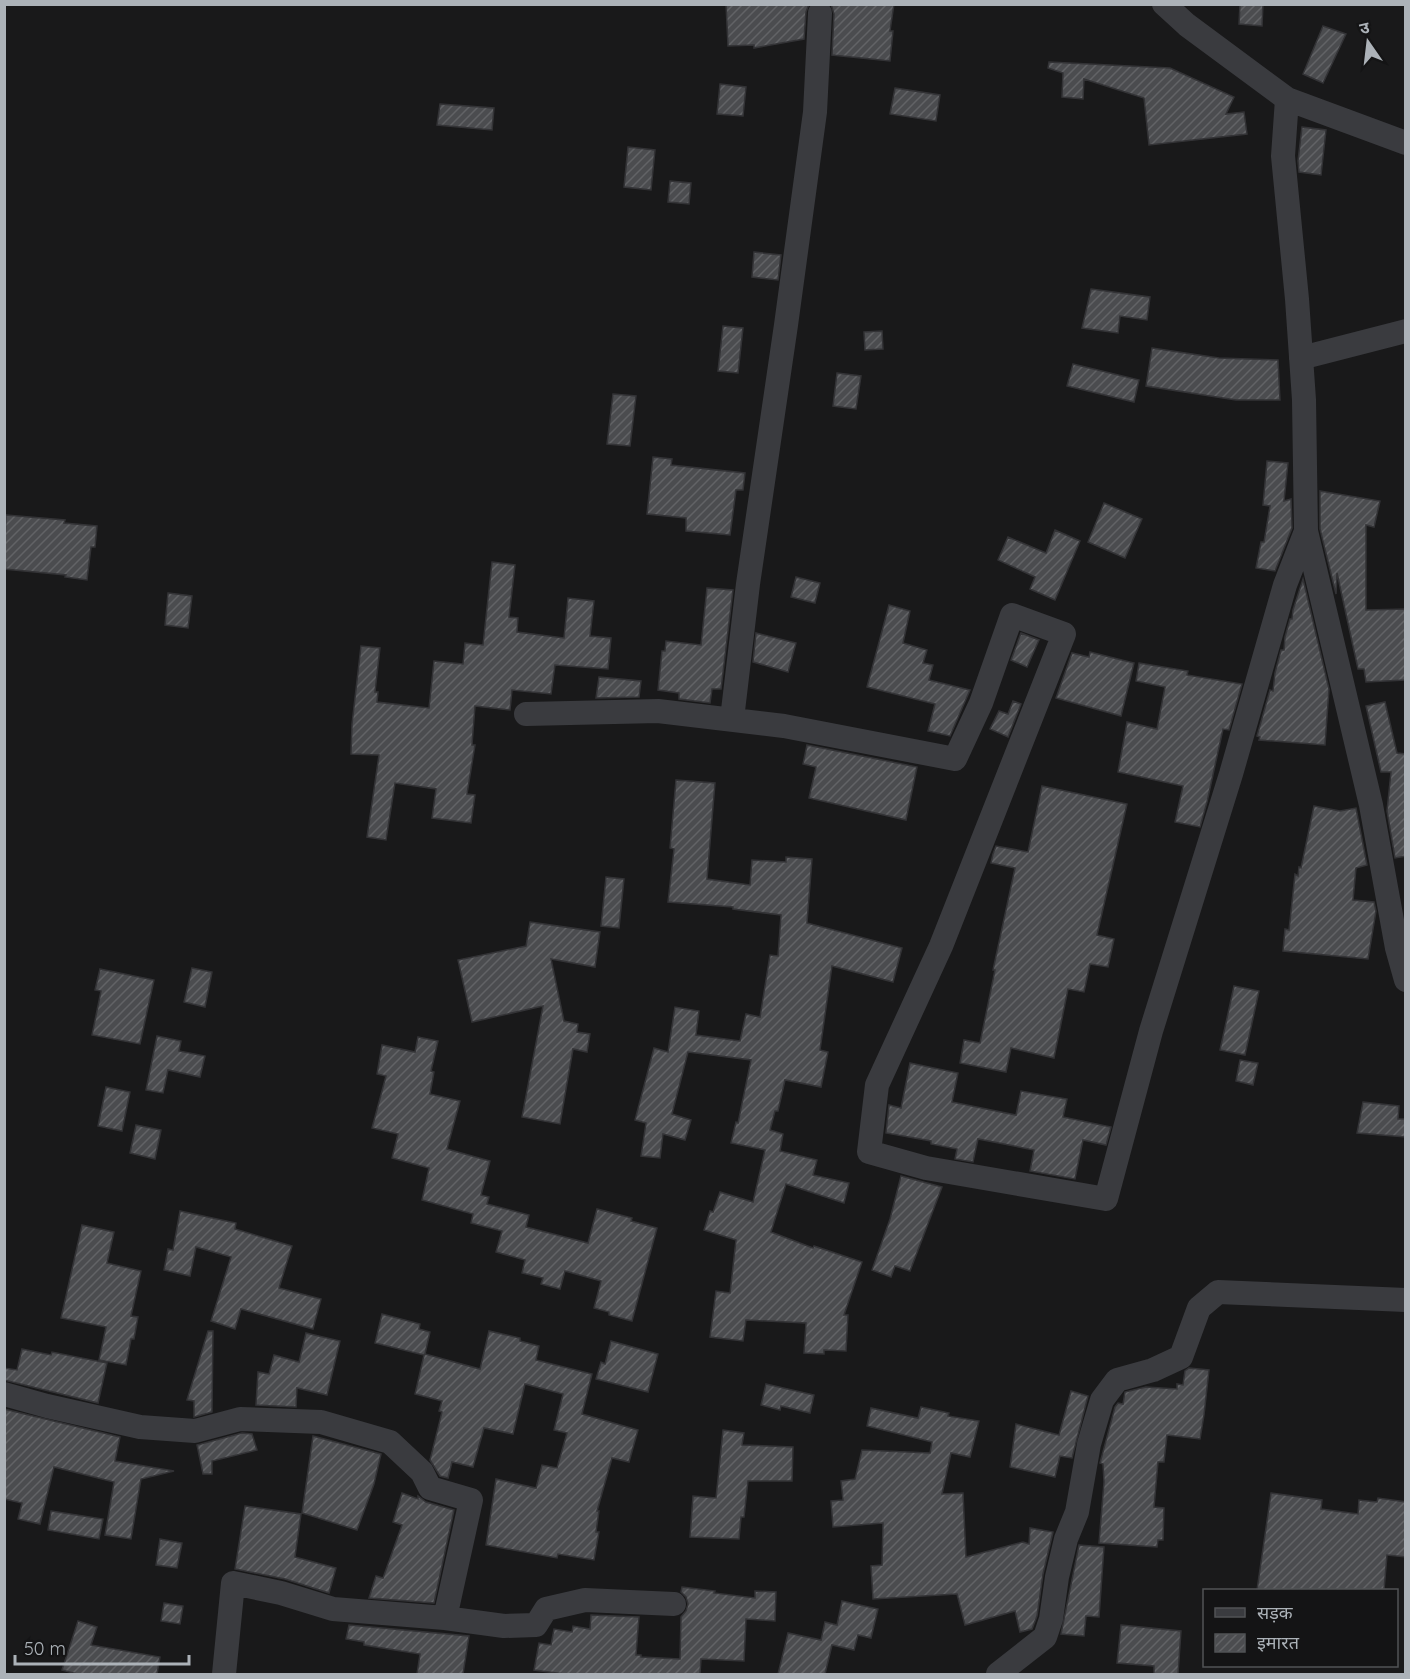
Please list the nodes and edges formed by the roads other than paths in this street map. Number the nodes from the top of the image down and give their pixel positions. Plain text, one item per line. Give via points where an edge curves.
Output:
1 (1164, 4) edge
2 (820, 13) dead end
3 (1287, 99) junction
4 (1406, 143) edge
5 (1406, 332) edge
6 (1301, 358) junction
7 (1306, 531) junction
8 (526, 714) dead end
9 (732, 719) junction
10 (1406, 980) edge
11 (1406, 1300) edge
12 (4, 1394) edge
13 (674, 1604) dead end
14 (445, 1618) junction
15 (224, 1674) edge
16 (998, 1674) edge

1 - 3 street
2 - 9 street via 815,112
3 - 4 street
3 - 6 street via 1283,156
5 - 6 street
6 - 7 street
7 - 9 street via 1285,585 1151,1031 1106,1199 926,1168 868,1152 878,1085 941,946 1064,634 1012,615 981,703 955,759
7 - 10 street via 1371,804
8 - 9 street via 658,711
11 - 16 street via 1218,1292 1199,1308 1181,1357 1117,1380 1102,1401 1089,1443 1077,1512 1066,1539 1045,1637
12 - 14 street via 140,1427 195,1431 240,1419 321,1422 390,1442 422,1472 430,1488 471,1500
13 - 14 street via 585,1600 546,1609 536,1624 504,1626
14 - 15 street via 333,1609 233,1583

